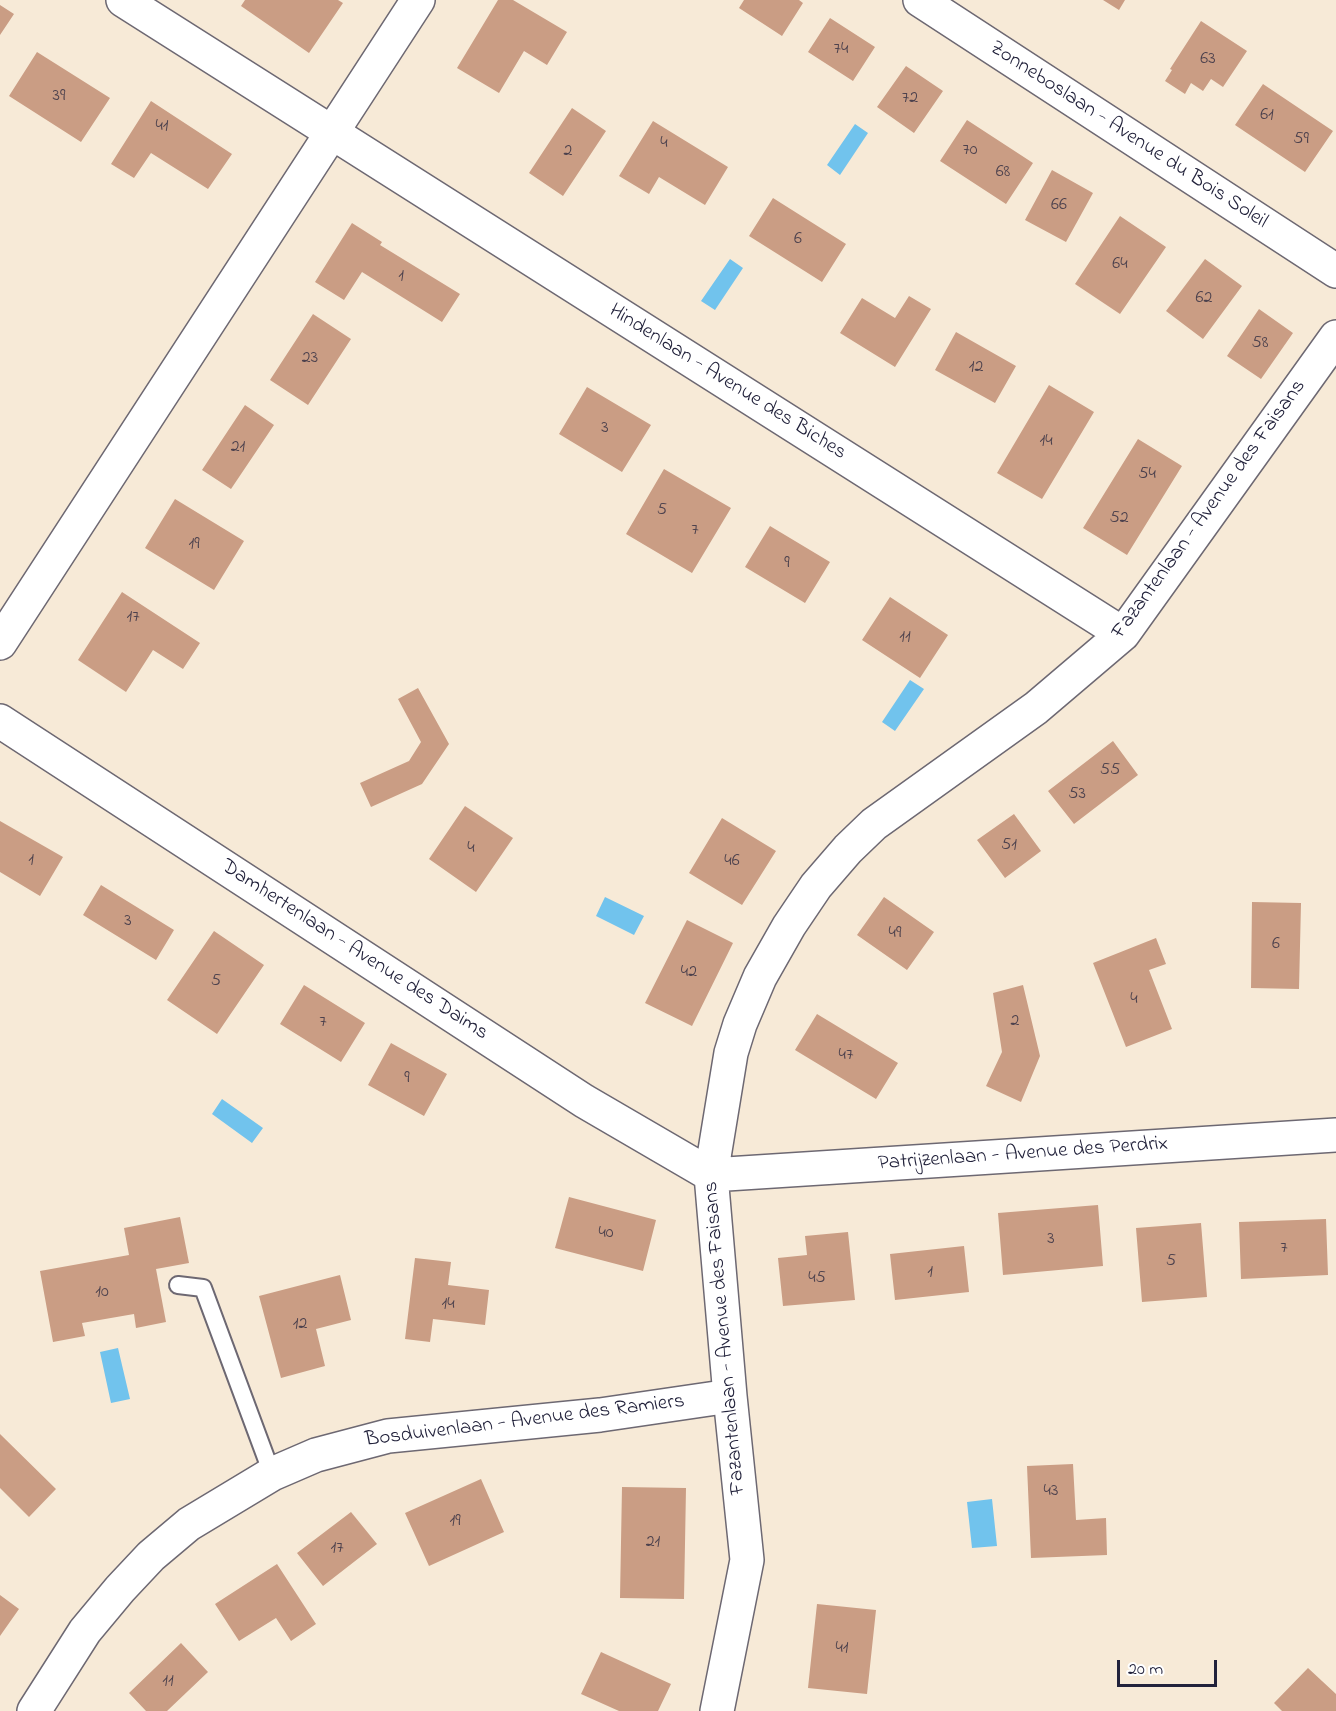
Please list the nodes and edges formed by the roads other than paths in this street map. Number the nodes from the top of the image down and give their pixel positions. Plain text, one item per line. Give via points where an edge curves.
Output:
1 (123, 0) edge
2 (418, 0) edge
3 (920, 0) edge
4 (332, 132) junction
5 (1336, 271) edge
6 (1336, 337) edge
7 (1123, 634) junction
8 (0, 643) edge
9 (0, 721) edge
10 (1336, 1135) edge
11 (711, 1176) junction
12 (178, 1285) dead end
13 (730, 1396) junction
14 (272, 1474) junction
15 (34, 1711) edge
16 (717, 1711) edge

1 - 4 street, Hindenlaan - Avenue des Biches
2 - 4 street
3 - 5 street, Zonneboslaan - Avenue du Bois Soleil
4 - 7 street, Hindenlaan - Avenue des Biches
4 - 8 street
6 - 7 street, Fazantenlaan - Avenue des Faisans
7 - 11 street, Fazantenlaan - Avenue des Faisans via 1036,708 874,824 816,886 766,967 740,1024 725,1081
9 - 11 street, Damhertenlaan - Avenue des Daims via 584,1101
10 - 11 street, Patrijzenlaan - Avenue des Perdrix
11 - 13 street, Fazantenlaan - Avenue des Faisans
12 - 14 lane via 203,1288
13 - 14 street, Bosduivenlaan - Avenue des Ramiers via 600,1415 388,1436 316,1455
13 - 16 street, Fazantenlaan - Avenue des Faisans via 747,1560
14 - 15 street, Bosduivenlaan - Avenue des Ramiers via 189,1524 151,1556 85,1631

